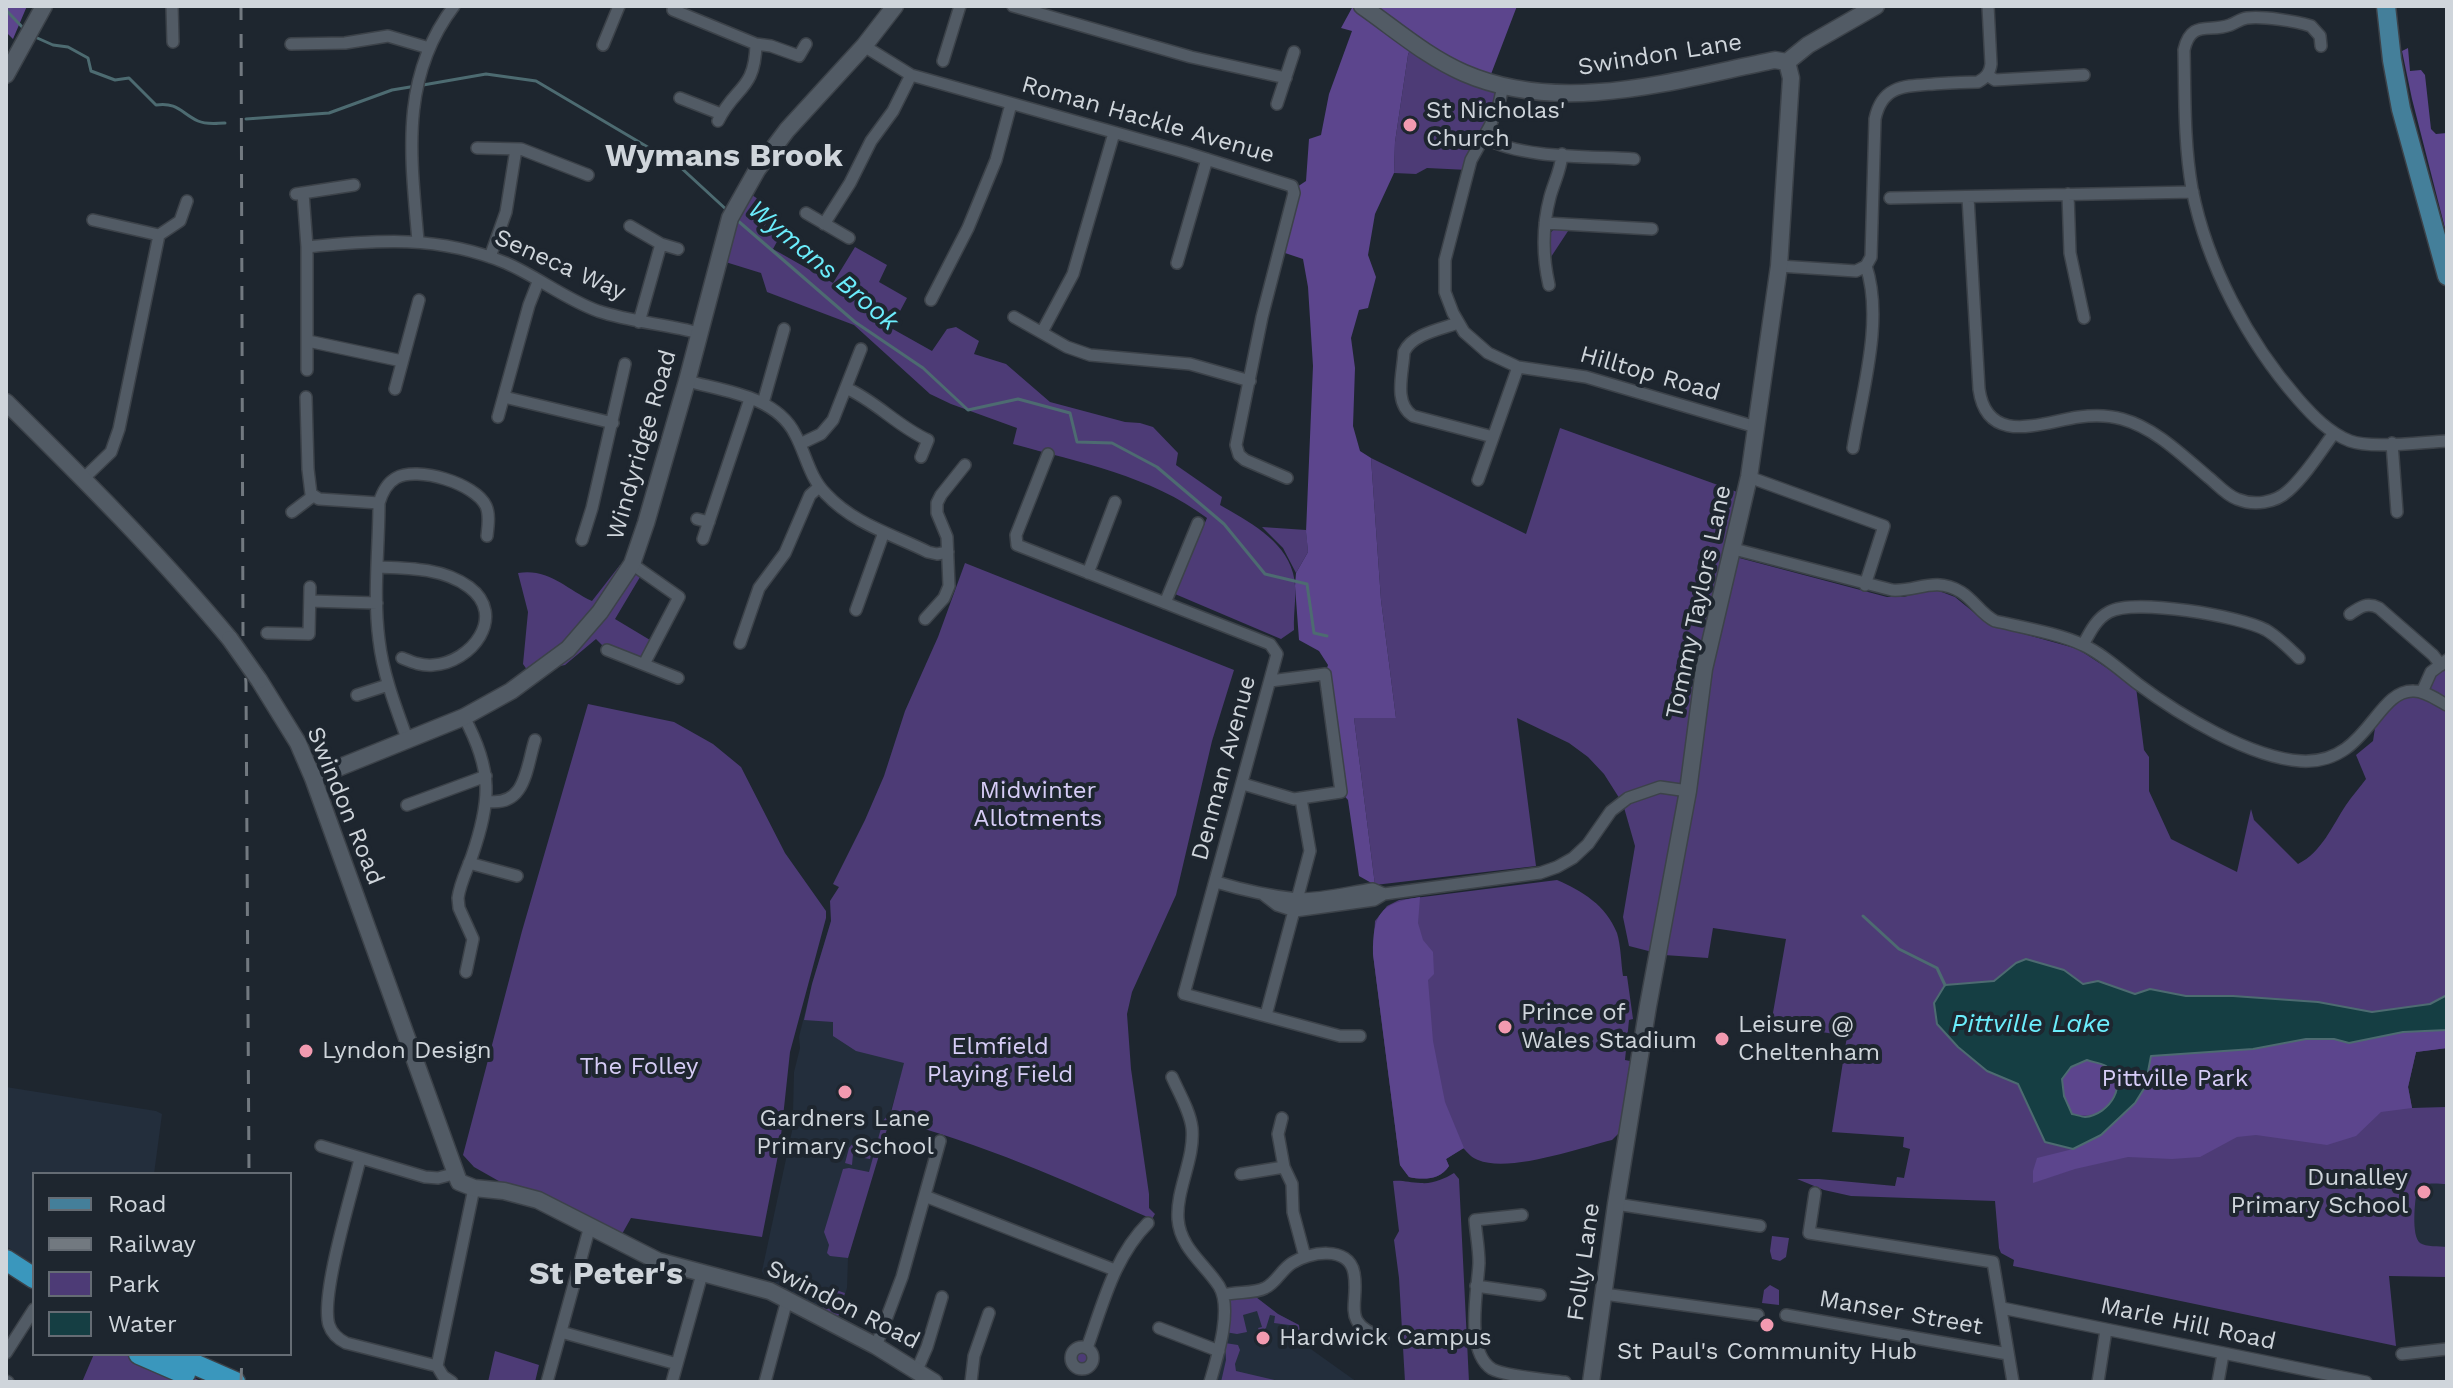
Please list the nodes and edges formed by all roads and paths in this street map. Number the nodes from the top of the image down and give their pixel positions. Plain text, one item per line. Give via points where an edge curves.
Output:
1 (44, 6) edge
2 (172, 6) edge
3 (454, 6) edge
4 (619, 6) edge
5 (895, 6) edge
6 (960, 6) edge
7 (1013, 6) edge
8 (1362, 6) edge
9 (1876, 6) edge
10 (1988, 6) edge
11 (2386, 6) edge
12 (2400, 6) edge
13 (672, 12) edge
14 (173, 42) dead end
15 (291, 44) dead end
16 (756, 44) junction
17 (806, 44) dead end
18 (603, 45) dead end
19 (864, 46) junction
20 (2321, 46) dead end
21 (429, 48) junction
22 (1294, 52) dead end
23 (2392, 60) junction
24 (943, 61) dead end
25 (1787, 62) junction
26 (6, 75) edge
27 (911, 75) junction
28 (1987, 75) junction
29 (2084, 75) dead end
30 (1286, 78) junction
31 (1503, 86) junction
32 (680, 98) dead end
33 (1011, 104) junction
34 (1277, 104) dead end
35 (1114, 133) junction
36 (1485, 138) junction
37 (477, 148) dead end
38 (516, 149) junction
39 (1562, 154) junction
40 (1207, 159) junction
41 (1634, 159) dead end
42 (588, 175) dead end
43 (354, 185) dead end
44 (2193, 192) junction
45 (2068, 194) junction
46 (1968, 197) junction
47 (1890, 198) dead end
48 (187, 201) dead end
49 (806, 213) dead end
50 (93, 220) dead end
51 (1545, 223) junction
52 (824, 224) junction
53 (630, 226) dead end
54 (1652, 229) dead end
55 (159, 235) junction
56 (849, 238) dead end
57 (418, 241) junction
58 (661, 244) junction
59 (307, 247) junction
60 (678, 249) dead end
61 (490, 257) junction
62 (1177, 263) dead end
63 (1779, 266) junction
64 (1866, 266) junction
65 (2447, 276) edge
66 (538, 282) junction
67 (1549, 285) dead end
68 (419, 300) dead end
69 (931, 300) dead end
70 (1014, 317) dead end
71 (2084, 318) dead end
72 (639, 322) junction
73 (1458, 323) junction
74 (784, 329) dead end
75 (1042, 332) junction
76 (699, 333) junction
77 (308, 341) junction
78 (861, 349) dead end
79 (402, 361) junction
80 (625, 364) dead end
81 (1524, 368) junction
82 (307, 370) dead end
83 (687, 381) junction
84 (1250, 381) junction
85 (846, 388) junction
86 (395, 389) dead end
87 (306, 397) dead end
88 (504, 397) junction
89 (750, 399) junction
90 (6, 402) edge
91 (763, 403) junction
92 (498, 417) dead end
93 (613, 423) junction
94 (1756, 427) junction
95 (2334, 433) junction
96 (1493, 437) junction
97 (2447, 441) edge
98 (2392, 443) junction
99 (800, 444) junction
100 (1853, 448) dead end
101 (1048, 454) dead end
102 (921, 457) dead end
103 (965, 465) dead end
104 (1749, 477) junction
105 (1287, 478) dead end
106 (83, 479) junction
107 (1478, 480) dead end
108 (819, 487) junction
109 (313, 496) junction
110 (1115, 502) dead end
111 (379, 503) junction
112 (292, 512) dead end
113 (2397, 512) dead end
114 (1198, 523) dead end
115 (485, 530) dead end
116 (884, 532) junction
117 (703, 539) dead end
118 (582, 540) dead end
119 (1734, 549) junction
120 (948, 552) junction
121 (632, 564) junction
122 (378, 567) junction
123 (1088, 573) junction
124 (1865, 585) junction
125 (310, 587) dead end
126 (310, 601) junction
127 (377, 603) junction
128 (1165, 603) junction
129 (856, 610) dead end
130 (2350, 614) dead end
131 (925, 619) dead end
132 (267, 633) dead end
133 (740, 643) dead end
134 (2083, 645) junction
135 (607, 650) dead end
136 (402, 658) dead end
137 (2299, 658) dead end
138 (2444, 662) edge
139 (644, 664) junction
140 (678, 678) dead end
141 (1270, 681) junction
142 (388, 685) junction
143 (2422, 692) junction
144 (357, 695) dead end
145 (2447, 705) edge
146 (464, 717) junction
147 (535, 740) dead end
148 (408, 741) junction
149 (486, 776) junction
150 (313, 778) junction
151 (1243, 784) junction
152 (1688, 791) junction
153 (1301, 799) junction
154 (486, 801) junction
155 (407, 805) dead end
156 (469, 863) junction
157 (517, 876) dead end
158 (1216, 882) junction
159 (1296, 905) junction
160 (466, 972) dead end
161 (1266, 1015) junction
162 (1360, 1036) dead end
163 (1172, 1077) dead end
164 (1282, 1118) dead end
165 (940, 1141) dead end
166 (327, 1144) dead end
167 (1626, 1149) joint
168 (360, 1159) junction
169 (1284, 1167) junction
170 (457, 1173) junction
171 (1241, 1174) dead end
172 (474, 1188) junction
173 (504, 1191) junction
174 (1815, 1193) dead end
175 (925, 1196) junction
176 (1616, 1204) junction
177 (1522, 1215) dead end
178 (1148, 1223) dead end
179 (590, 1226) junction
180 (1760, 1226) dead end
181 (1305, 1257) junction
182 (6, 1260) edge
183 (1115, 1270) junction
184 (702, 1274) junction
185 (6, 1277) edge
186 (32, 1277) edge
187 (1476, 1286) junction
188 (32, 1293) edge
189 (1604, 1294) junction
190 (1223, 1295) junction
191 (1540, 1295) dead end
192 (942, 1297) dead end
193 (787, 1300) junction
194 (2002, 1308) junction
195 (32, 1312) edge
196 (989, 1313) dead end
197 (1758, 1315) dead end
198 (1786, 1315) dead end
199 (1159, 1328) dead end
200 (2106, 1330) junction
201 (561, 1332) junction
202 (1383, 1338) dead end
203 (876, 1346) junction
204 (1087, 1348) dead end
205 (2447, 1349) edge
206 (1219, 1351) junction
207 (2401, 1352) dead end
208 (6, 1353) edge
209 (2008, 1354) junction
210 (2223, 1354) junction
211 (145, 1356) edge
212 (173, 1356) edge
213 (677, 1364) junction
214 (437, 1366) junction
215 (917, 1370) junction
216 (197, 1375) edge
217 (2305, 1376) edge
218 (235, 1382) edge
219 (452, 1382) edge
220 (547, 1382) edge
221 (672, 1382) edge
222 (765, 1382) edge
223 (934, 1382) edge
224 (971, 1382) edge
225 (1210, 1382) edge
226 (1565, 1382) edge
227 (1591, 1382) edge
228 (2013, 1382) edge
229 (2098, 1382) edge
230 (2218, 1382) edge
231 (2366, 1382) edge

1 - 26 street
2 - 14 street
3 - 21 street
4 - 18 street
5 - 19 street, Windyridge Road
6 - 24 street
7 - 30 street
8 - 31 street, Swindon Lane via 1447,65
9 - 25 street
10 - 28 street
11 - 23 main road
12 - 23 main road
13 - 16 street
15 - 21 street via 388,36
16 - 17 street via 799,56
16 - 32 street via 752,74 720,118
19 - 27 street, Roman Hackle Avenue
19 - 76 street, Windyridge Road via 787,130 745,190 725,230
20 - 44 street via 2311,26 2257,18 2204,27 2190,35 2184,62
21 - 57 street via 419,70 410,148
22 - 30 street
23 - 65 main road
25 - 31 street, Swindon Lane via 1605,92
25 - 63 street, Tommy Taylors Lane via 1791,78
27 - 33 street, Roman Hackle Avenue
27 - 52 street
28 - 29 street via 1995,80
28 - 64 street via 1978,82 1905,86 1887,94 1879,105 1871,257
30 - 34 street
31 - 36 street
33 - 35 street, Roman Hackle Avenue
33 - 69 street via 996,160
35 - 40 street, Roman Hackle Avenue
35 - 75 street via 1073,274
36 - 39 street via 1509,148
36 - 73 street via 1471,160 1445,260 1445,292
37 - 38 street
38 - 42 street
38 - 61 street via 506,212
39 - 41 street
39 - 51 street
40 - 62 street
40 - 84 street, Roman Hackle Avenue via 1294,189
43 - 59 street via 300,193
44 - 45 street
44 - 95 street via 2219,273 2247,329 2287,387
45 - 46 street
45 - 71 street via 2070,253
46 - 47 street
46 - 95 street via 1980,396 2000,423 2020,428 2089,416 2123,420 2157,437 2232,497 2252,503 2272,500 2290,489
48 - 55 street via 180,221
49 - 52 street
50 - 55 street
51 - 54 street
51 - 67 street
52 - 56 street
53 - 58 street
55 - 106 street via 119,429 111,452
57 - 59 street, Seneca Way
57 - 61 street, Seneca Way
58 - 60 street
58 - 72 street
59 - 77 street
61 - 66 street, Seneca Way
63 - 64 street via 1856,271
63 - 94 street, Tommy Taylors Lane
64 - 100 street via 1873,323
66 - 72 street, Seneca Way via 600,311
66 - 88 street
68 - 79 street
70 - 75 street
72 - 76 street, Seneca Way
73 - 81 street, Hilltop Road via 1480,348
73 - 96 street via 1407,346 1401,401 1413,416
74 - 91 street
75 - 84 street via 1090,355 1190,364
76 - 83 street, Windyridge Road
77 - 79 street
77 - 82 street
78 - 85 street
79 - 86 street
80 - 93 street
81 - 94 street, Hilltop Road via 1586,377
81 - 96 street
83 - 89 street
83 - 121 street, Windyridge Road
84 - 105 street, Roman Hackle Avenue via 1237,450 1245,460
85 - 99 street via 831,424
85 - 102 street via 928,440
87 - 109 street
88 - 92 street
88 - 93 street
89 - 91 street
89 - 117 street via 703,520
90 - 106 street, Swindon Road
91 - 99 street via 784,418
93 - 118 street
94 - 104 street, Tommy Taylors Lane
95 - 98 street via 2357,443
96 - 107 street
97 - 98 street
98 - 113 street
99 - 108 street
101 - 123 street, Denman Avenue via 1016,542
103 - 120 street via 937,503
104 - 119 street, Tommy Taylors Lane
104 - 124 street via 1884,526
106 - 150 street, Swindon Road, bridge via 230,639 298,743
108 - 116 street via 849,515
108 - 133 street via 810,495 791,543 759,588
109 - 111 street
109 - 112 street
110 - 123 street
111 - 115 street via 398,476 442,478 482,499 488,512
111 - 122 street
114 - 128 street
116 - 120 street via 932,553
116 - 129 street
119 - 124 street
119 - 152 street, Tommy Taylors Lane via 1704,669
120 - 131 street via 948,591
121 - 139 street via 679,597
121 - 146 street, Windyridge Road via 568,649
122 - 127 street
122 - 136 street via 450,577 469,587 483,609 482,633 467,653 437,665
123 - 128 street, Denman Avenue
124 - 134 street via 1898,591 1945,586 1963,593 1995,621
125 - 126 street
126 - 127 street
126 - 132 street via 309,634
127 - 142 street
128 - 141 street, Denman Avenue via 1273,646 1277,658
130 - 138 street via 2364,605 2379,608
134 - 137 street via 2106,613 2124,606 2152,607 2267,630
134 - 143 street via 2180,714 2262,752 2296,761 2336,755 2361,737 2396,696
135 - 139 street
138 - 143 street
139 - 140 street
141 - 151 street, Denman Avenue
141 - 153 street via 1325,674 1341,792
142 - 144 street
142 - 148 street
143 - 145 street
146 - 148 street, Windyridge Road
146 - 149 street
147 - 154 street via 518,792 502,802
148 - 150 street, Windyridge Road
149 - 154 street
149 - 155 street
150 - 170 street, Swindon Road
151 - 153 street
151 - 158 street, Denman Avenue
152 - 159 street via 1660,787 1628,798 1604,819 1581,851 1549,870 1384,894 1373,889
152 - 167 street, Tommy Taylors Lane
153 - 159 street via 1310,851
154 - 156 street
156 - 157 street
156 - 160 street via 458,898 473,939
158 - 159 street via 1264,895 1277,905
158 - 161 street, Denman Avenue via 1184,994
159 - 161 street
161 - 162 street, Denman Avenue via 1340,1036
163 - 190 street via 1192,1128 1180,1230
164 - 169 street via 1278,1134
165 - 175 street
166 - 168 street
167 - 176 street, Folly Lane
168 - 170 street via 425,1177
168 - 214 street via 334,1265 330,1326 346,1343
169 - 171 street
169 - 181 street
170 - 172 street, Swindon Road via 459,1182
170 - 173 street, Swindon Road
172 - 173 street, Swindon Road
172 - 214 street
173 - 179 street, Swindon Road via 538,1200
174 - 194 street via 1809,1233 1993,1262
175 - 183 street
175 - 203 street
176 - 180 street
176 - 189 street, Folly Lane
177 - 187 street via 1475,1220
178 - 183 street
179 - 184 street, Swindon Road via 658,1261
179 - 201 street
181 - 190 street via 1263,1289
181 - 202 street via 1329,1254 1348,1260 1354,1273 1354,1314 1363,1329
182 - 186 highway
183 - 204 street
184 - 193 street, Swindon Road via 762,1288
184 - 213 street
185 - 188 highway
187 - 191 street
187 - 226 street via 1475,1327 1486,1363 1501,1372
189 - 197 street
189 - 227 street, Folly Lane
190 - 206 street
192 - 215 street
193 - 203 street, Swindon Road
193 - 222 street
194 - 200 street, Marle Hill Road
194 - 209 street
195 - 208 street
196 - 224 street
198 - 209 street, Manser Street
199 - 206 street
200 - 210 street, Marle Hill Road
200 - 229 street
201 - 213 street
201 - 220 street
203 - 215 street, Swindon Road
205 - 207 street
206 - 225 street
209 - 228 street
210 - 217 street, Marle Hill Road
210 - 230 street
211 - 216 highway
212 - 216 highway
213 - 221 street
214 - 219 street
215 - 223 street, Swindon Road
216 - 218 highway
217 - 231 street, Marle Hill Road

